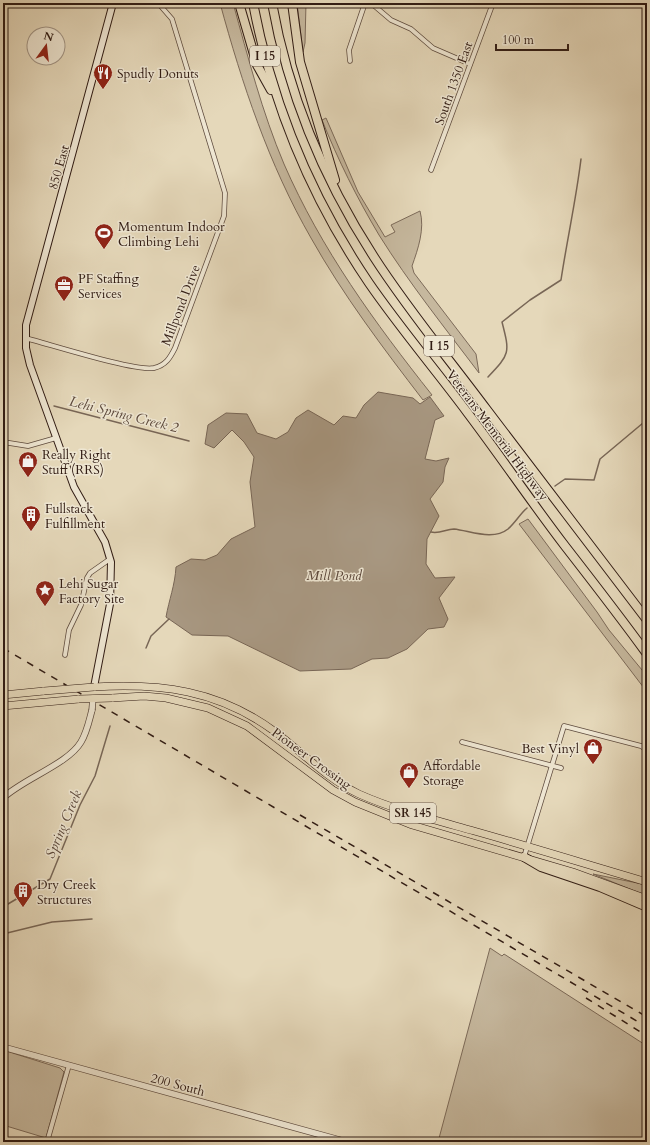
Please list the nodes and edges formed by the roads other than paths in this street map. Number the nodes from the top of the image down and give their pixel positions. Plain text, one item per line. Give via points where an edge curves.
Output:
1 (113, 3) edge
2 (158, 3) edge
3 (239, 3) edge
4 (253, 3) edge
5 (272, 3) edge
6 (292, 3) edge
7 (365, 3) edge
8 (372, 3) edge
9 (492, 3) edge
10 (350, 61) dead end
11 (470, 64) junction
12 (281, 108) junction
13 (431, 170) dead end
14 (342, 203) junction
15 (26, 338) junction
16 (56, 438) junction
17 (3, 442) edge
18 (110, 559) junction
19 (647, 619) edge
20 (647, 654) edge
21 (65, 655) dead end
22 (94, 687) junction
23 (3, 695) edge
24 (93, 698) junction
25 (3, 706) edge
26 (462, 742) dead end
27 (647, 750) edge
28 (553, 765) junction
29 (561, 768) dead end
30 (3, 798) edge
31 (527, 846) junction
32 (524, 857) junction
33 (647, 882) edge
34 (647, 900) edge
35 (647, 907) edge
36 (3, 1047) edge
37 (69, 1065) junction
38 (47, 1142) edge
39 (347, 1142) edge

1 - 15 main road, 850 East via 41,265 26,325
2 - 15 street, Millpond Drive via 172,19 225,193 224,216 175,348 169,360 161,365 141,368
3 - 12 highway via 257,65
4 - 12 highway, Veterans Memorial Highway / I 15 via 266,60
5 - 14 highway, Veterans Memorial Highway / I 15 via 296,96 314,145
6 - 14 highway via 300,62
7 - 10 street via 349,50
8 - 11 street via 391,20 411,29 433,48
9 - 11 street, South 1350 East
11 - 13 street, South 1350 East
12 - 20 highway, Veterans Memorial Highway / I 15 via 319,198 369,283
14 - 19 highway, Veterans Memorial Highway / I 15 via 396,290
15 - 16 main road, 850 East via 30,365
16 - 17 street via 28,446
16 - 18 main road, 850 East via 74,487 105,542
18 - 21 street via 87,578 81,605 69,630
18 - 22 main road, 850 East via 110,604
22 - 23 highway, Pioneer Crossing / SR 145, bridge
22 - 31 highway, Pioneer Crossing / SR 145 via 167,688 212,698 235,707 274,731 322,771 358,794 415,814
24 - 25 highway, Pioneer Crossing / SR 145, bridge
24 - 30 street, bridge via 89,724 75,750
24 - 32 highway, Pioneer Crossing / SR 145, bridge via 166,698 208,708 247,726 327,786 355,802 412,825
26 - 28 street
27 - 28 street via 564,726
28 - 29 street
28 - 31 street
31 - 32 street
31 - 33 highway, Pioneer Crossing / SR 145
32 - 34 highway, Pioneer Crossing / SR 145 via 596,880
32 - 35 highway via 542,867
36 - 37 street, 200 South
37 - 38 street
37 - 39 street, 200 South

